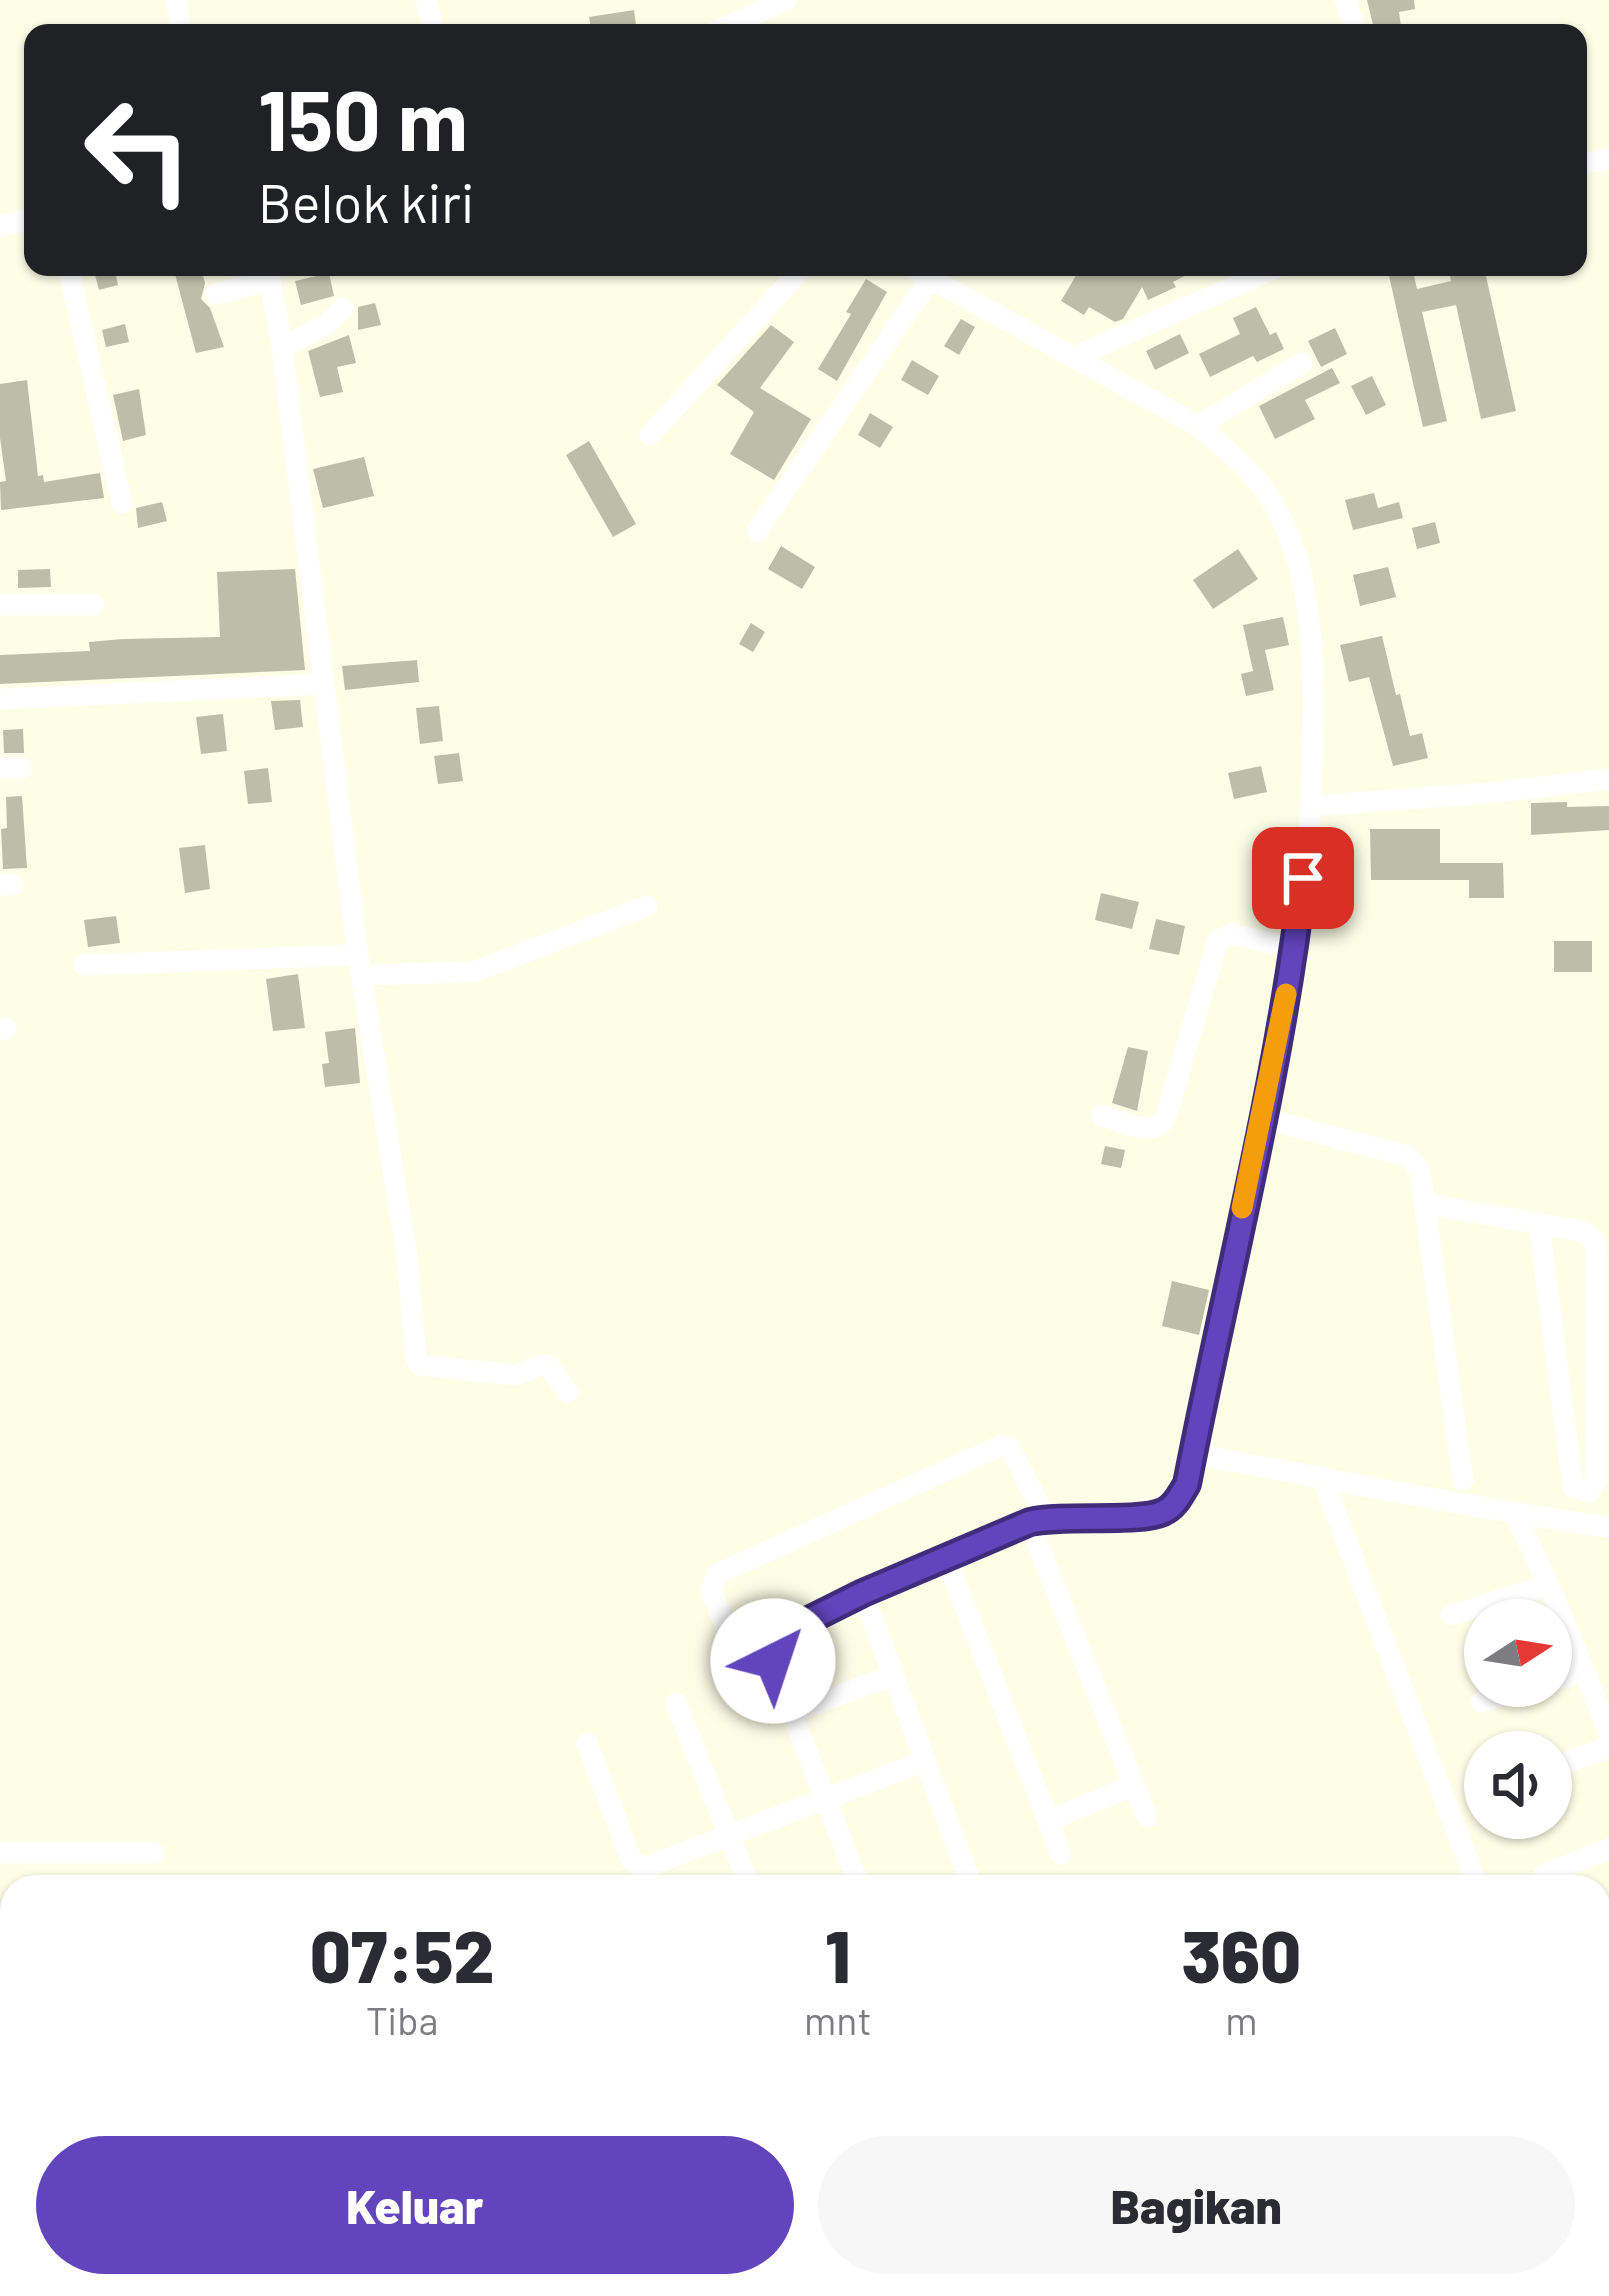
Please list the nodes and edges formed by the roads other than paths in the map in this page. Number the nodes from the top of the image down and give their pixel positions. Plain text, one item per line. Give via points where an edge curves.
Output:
1 (786, 0) edge
2 (732, 24) edge
3 (70, 276) edge
4 (263, 276) edge
5 (268, 276) edge
6 (795, 276) edge
7 (926, 276) edge
8 (1258, 276) edge
9 (931, 279) junction
10 (215, 294) dead end
11 (343, 308) dead end
12 (282, 348) junction
13 (1074, 357) junction
14 (1302, 363) dead end
15 (1198, 426) junction
16 (650, 435) dead end
17 (122, 503) dead end
18 (757, 531) dead end
19 (94, 604) dead end
20 (0, 605) edge
21 (324, 684) junction
22 (0, 699) edge
23 (1609, 779) edge
24 (1311, 806) junction
25 (647, 906) dead end
26 (1294, 950) junction
27 (84, 965) dead end
28 (360, 965) junction
29 (1101, 1115) dead end
30 (1261, 1118) junction
31 (1425, 1204) junction
32 (1539, 1223) junction
33 (568, 1392) dead end
34 (1192, 1454) junction
35 (1322, 1477) junction
36 (1463, 1480) dead end
37 (1515, 1514) junction
38 (1038, 1520) junction
39 (1609, 1527) edge
40 (946, 1557) junction
41 (1549, 1585) junction
42 (863, 1593) junction
43 (1451, 1615) dead end
44 (773, 1651) junction
45 (1582, 1672) junction
46 (1572, 1675) edge
47 (893, 1676) junction
48 (676, 1703) dead end
49 (791, 1713) junction
50 (1609, 1732) edge
51 (587, 1743) dead end
52 (1609, 1747) edge
53 (1572, 1760) edge
54 (926, 1761) junction
55 (1134, 1786) junction
56 (826, 1800) junction
57 (1147, 1817) dead end
58 (1048, 1821) junction
59 (730, 1836) junction
60 (1609, 1849) edge
61 (0, 1852) edge
62 (154, 1853) dead end
63 (1061, 1854) dead end
64 (1544, 1874) dead end
65 (745, 1875) edge
66 (855, 1875) edge
67 (968, 1875) edge
68 (1473, 1875) edge

1 - 2 street
3 - 17 street
4 - 10 street
5 - 12 street
6 - 16 street
7 - 9 street
8 - 13 street
9 - 13 street
9 - 18 street
11 - 12 street
12 - 21 street
13 - 15 street
14 - 15 street
15 - 24 street via 1270,498 1298,562 1309,624
19 - 20 street
21 - 22 street
21 - 28 street
23 - 24 street
24 - 26 street
25 - 28 street via 473,972
26 - 29 street via 1233,934 1218,940 1165,1120 1146,1129
26 - 30 street
27 - 28 street
28 - 33 street via 420,1366 515,1376 549,1366
30 - 31 street via 1407,1156 1420,1172
30 - 34 street
31 - 32 street
31 - 36 street
32 - 32 street via 1582,1231 1596,1244 1597,1480 1588,1492 1574,1488 1570,1473
34 - 35 street
34 - 38 street via 1177,1502 1158,1515
35 - 37 street
35 - 68 street
37 - 39 street
37 - 41 street
38 - 40 street
38 - 44 street via 1017,1459 1000,1446 717,1574 711,1591 736,1643
38 - 55 street
40 - 42 street
40 - 58 street
41 - 43 street
41 - 45 street
42 - 44 street via 783,1633
42 - 47 street
44 - 49 street
45 - 46 street
45 - 50 street
47 - 49 street
47 - 54 street
48 - 59 street
49 - 56 street
51 - 59 street via 631,1859 643,1868
52 - 53 street
54 - 56 street
54 - 67 street
55 - 57 street
55 - 58 street
56 - 59 street
56 - 66 street
58 - 63 street
59 - 65 street
60 - 64 street
61 - 62 street

